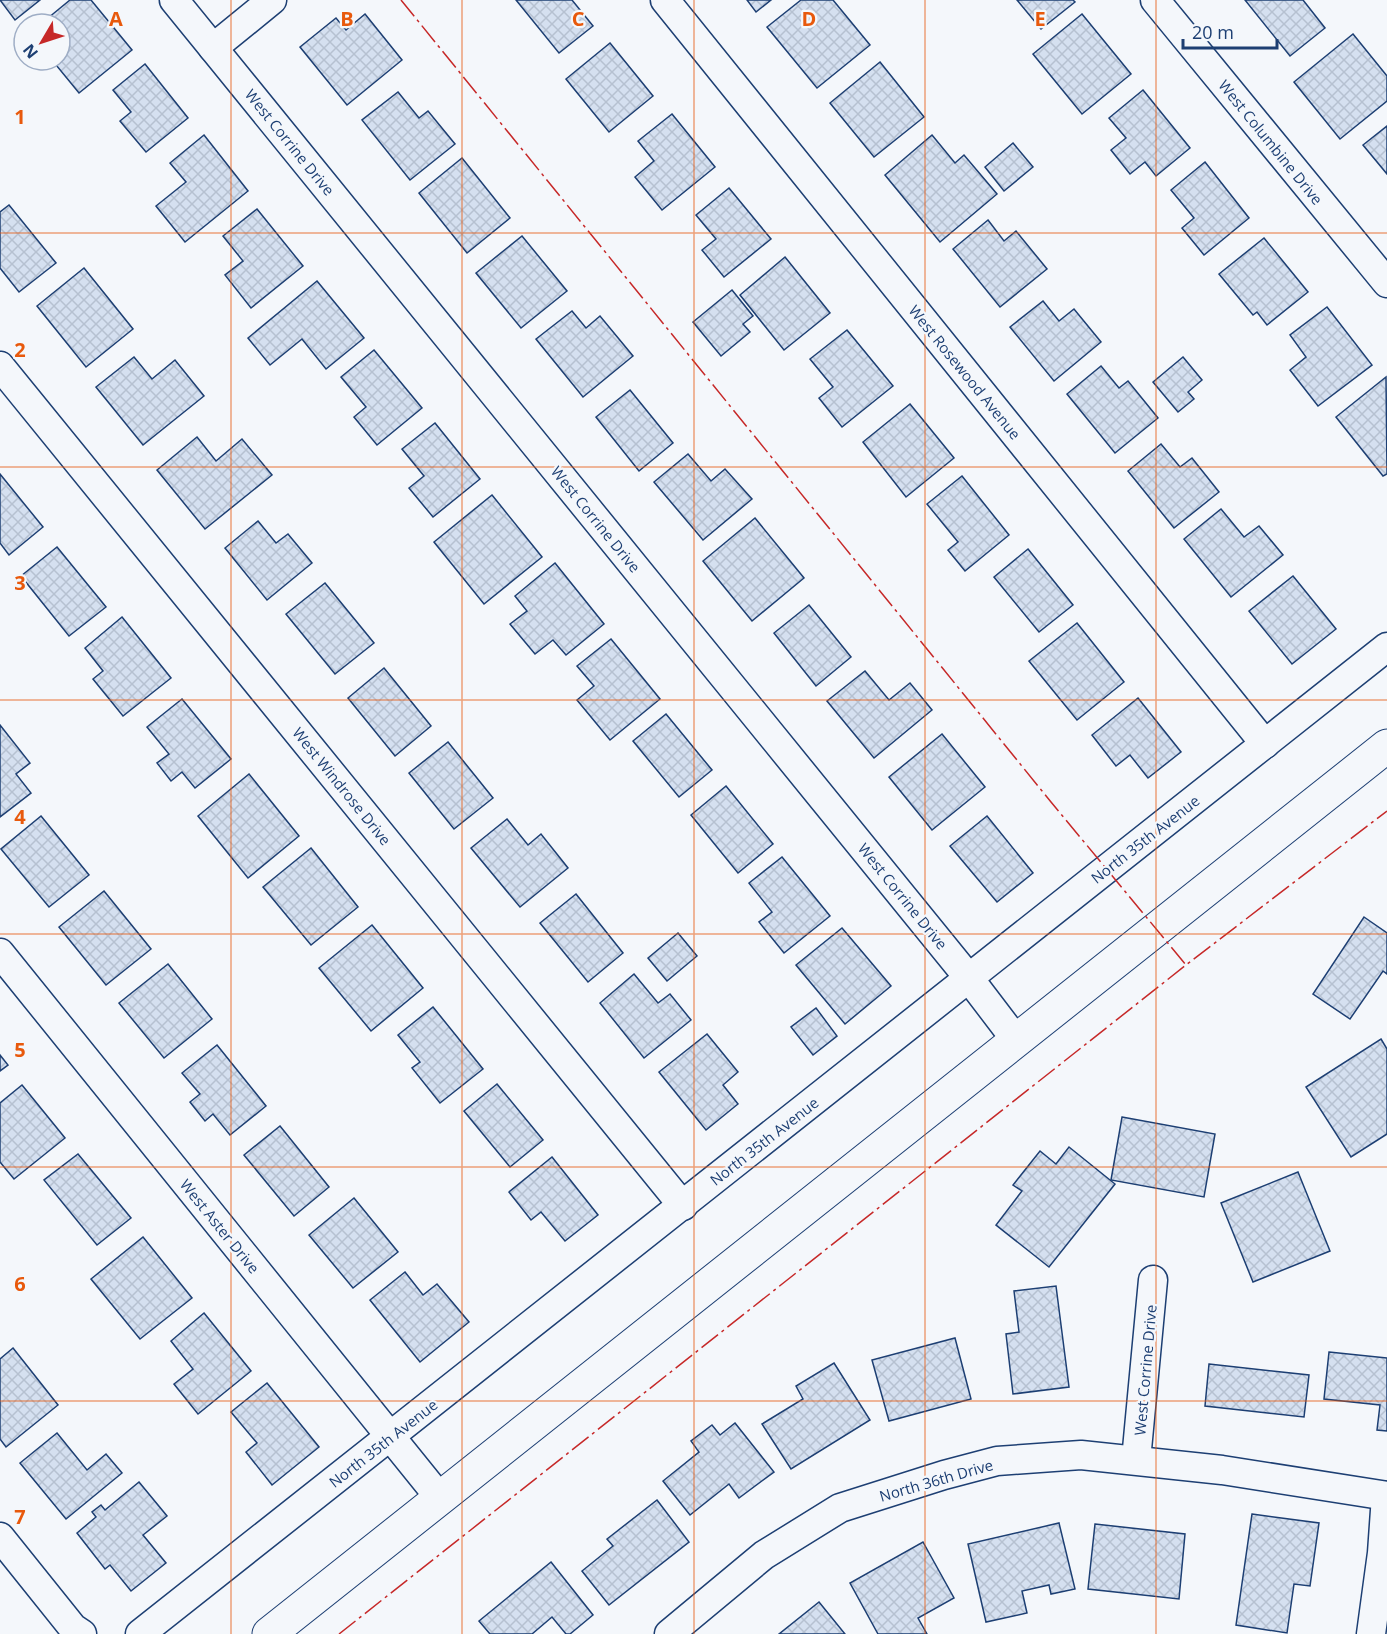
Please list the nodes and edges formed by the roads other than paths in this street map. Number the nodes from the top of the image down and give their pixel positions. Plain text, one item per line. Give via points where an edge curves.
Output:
1 (174, 0) edge
2 (272, 0) edge
3 (665, 0) edge
4 (1155, 0) edge
5 (213, 48) junction
6 (1387, 283) edge
7 (0, 366) edge
8 (1387, 647) edge
9 (1265, 744) junction
10 (1387, 746) edge
11 (0, 953) edge
12 (968, 977) junction
13 (1016, 1040) junction
14 (683, 1206) junction
15 (1153, 1280) dead end
16 (391, 1437) junction
17 (1136, 1460) junction
18 (1386, 1496) edge
19 (441, 1498) junction
20 (0, 1537) edge
21 (82, 1634) edge
22 (140, 1634) edge
23 (269, 1634) edge
24 (669, 1634) edge
25 (1371, 1634) edge

1 - 5 street, West Corrine Drive
2 - 5 street
3 - 9 street, West Rosewood Avenue
4 - 6 street, West Columbine Drive
5 - 12 street, West Corrine Drive
7 - 14 street, West Windrose Drive
8 - 9 street, North 35th Avenue
9 - 12 street, North 35th Avenue
10 - 13 main road
11 - 16 street, West Aster Drive
12 - 13 street, West Corrine Drive
12 - 14 street, North 35th Avenue
13 - 19 main road
14 - 16 street, North 35th Avenue
15 - 17 street, West Corrine Drive
16 - 19 street, West Aster Drive
16 - 22 street, North 35th Avenue
17 - 18 street, North 36th Drive
17 - 24 street, North 36th Drive via 1081,1455 997,1461 840,1508 764,1555
18 - 25 street
19 - 23 main road
20 - 21 street

